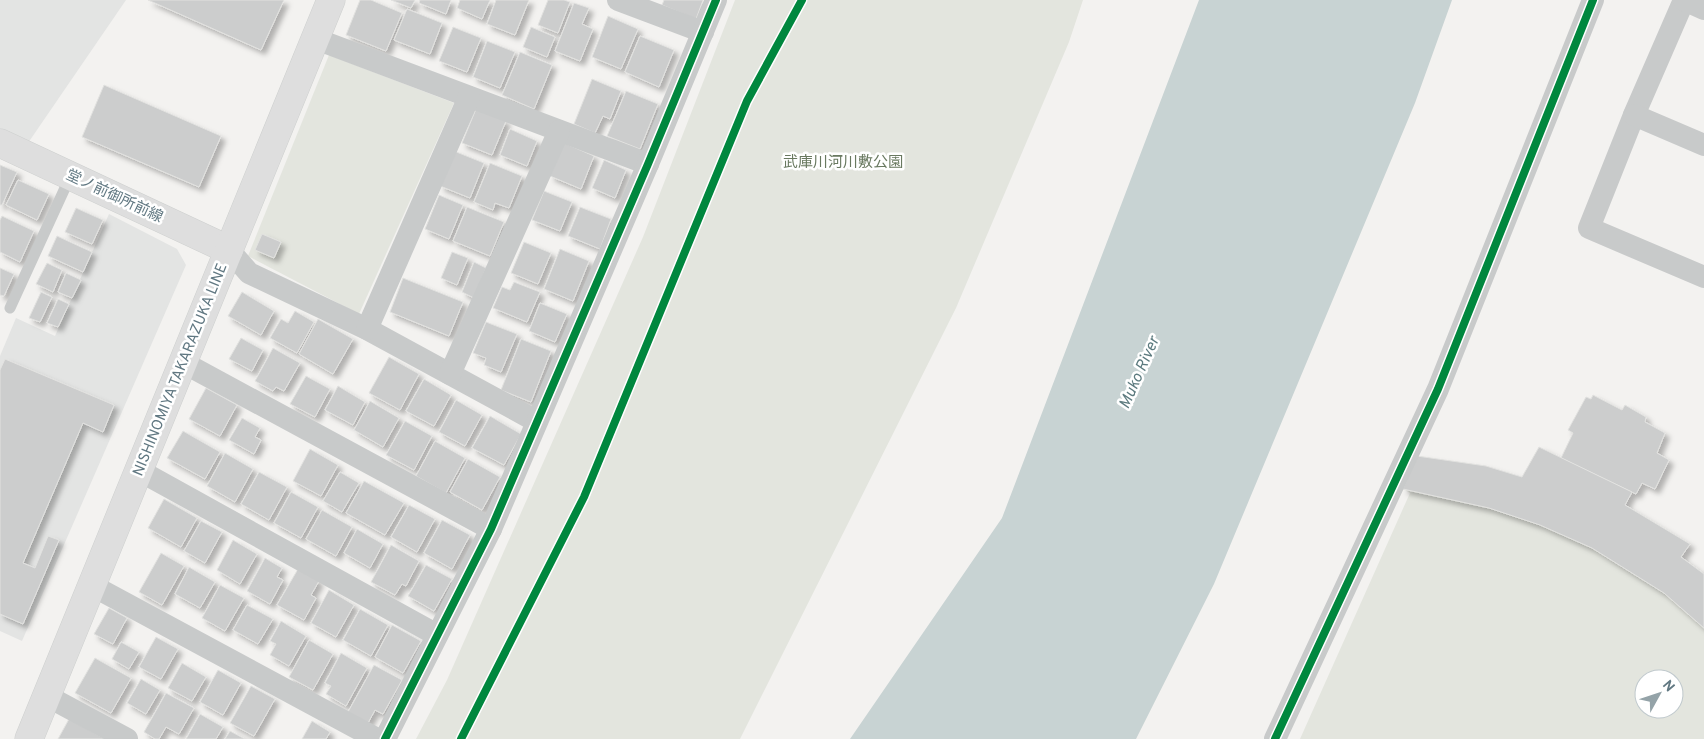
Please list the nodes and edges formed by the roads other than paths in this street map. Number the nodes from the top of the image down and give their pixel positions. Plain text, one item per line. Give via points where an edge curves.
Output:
1 (331, 0) edge
2 (618, 0) edge
3 (716, 0) edge
4 (1593, 0) edge
5 (1684, 0) edge
6 (1704, 9) edge
7 (703, 32) junction
8 (316, 39) junction
9 (469, 97) junction
10 (1634, 115) junction
11 (559, 131) junction
12 (0, 143) edge
13 (1704, 145) edge
14 (648, 164) junction
15 (70, 177) junction
16 (229, 250) junction
17 (1704, 277) edge
18 (10, 308) dead end
19 (367, 329) junction
20 (184, 363) junction
21 (450, 374) junction
22 (536, 421) junction
23 (140, 472) junction
24 (491, 529) junction
25 (92, 586) junction
26 (437, 635) junction
27 (47, 696) junction
28 (29, 739) edge
29 (127, 739) edge
30 (377, 739) edge
31 (385, 739) edge
32 (1275, 739) edge

1 - 8 main road, NISHINOMIYA TAKARAZUKA LINE
2 - 7 street
3 - 7 street
4 - 32 street via 1438,389
5 - 6 street
5 - 10 street
7 - 14 street
8 - 9 street
8 - 16 main road, NISHINOMIYA TAKARAZUKA LINE
9 - 11 street
9 - 19 street
10 - 13 street
10 - 17 street via 1589,228
11 - 14 street
11 - 21 street
12 - 15 main road, 堂ノ前御所前線
14 - 22 street
15 - 16 main road, 堂ノ前御所前線
15 - 18 lane
16 - 19 street via 249,272
16 - 20 main road, NISHINOMIYA TAKARAZUKA LINE
19 - 21 street
20 - 23 main road, NISHINOMIYA TAKARAZUKA LINE
20 - 24 street
21 - 22 street
22 - 24 street
23 - 25 main road, NISHINOMIYA TAKARAZUKA LINE
23 - 26 street
24 - 26 street
25 - 27 main road, NISHINOMIYA TAKARAZUKA LINE
25 - 30 street
26 - 31 street
27 - 28 main road, NISHINOMIYA TAKARAZUKA LINE
27 - 29 street

